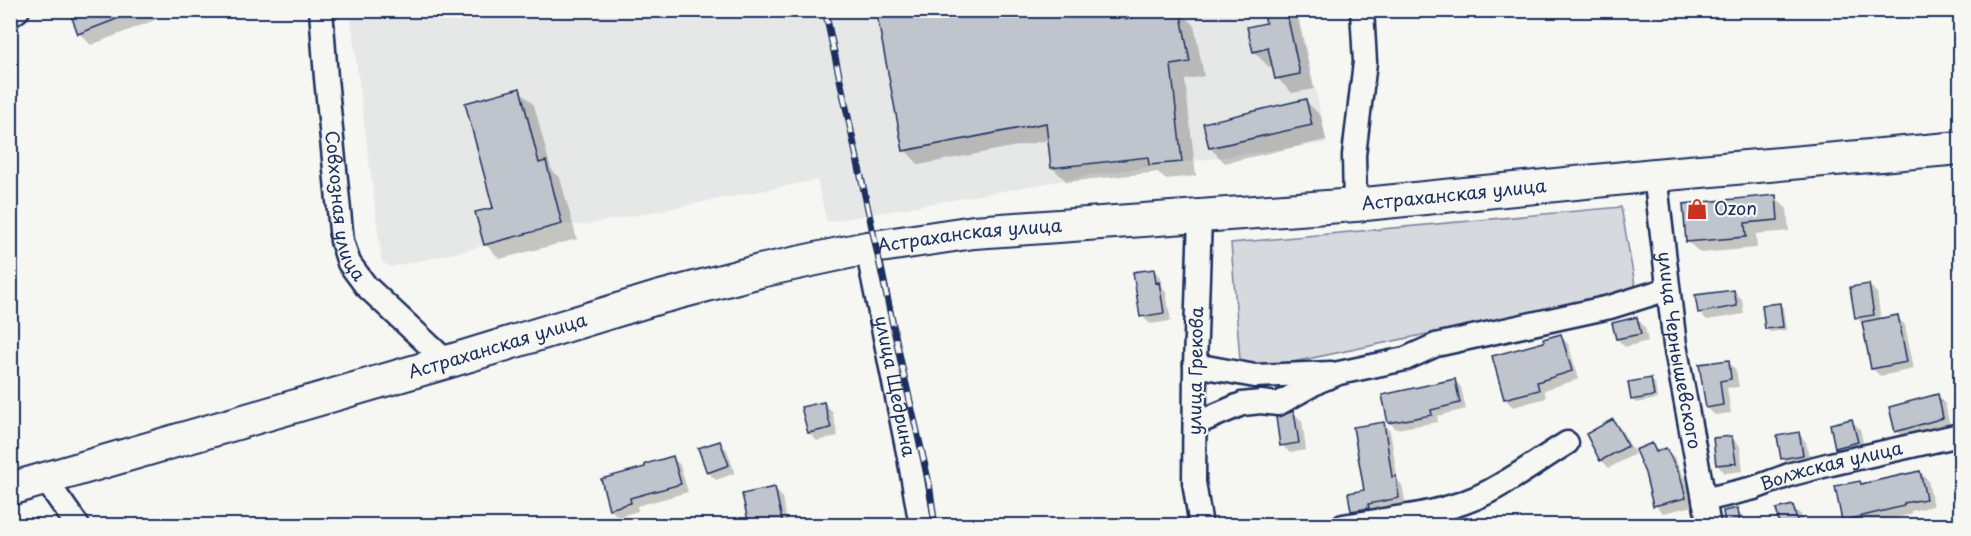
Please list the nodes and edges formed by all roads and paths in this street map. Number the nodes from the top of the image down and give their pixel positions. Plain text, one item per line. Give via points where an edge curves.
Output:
1 (18, 10) edge
2 (321, 10) edge
3 (1362, 10) edge
4 (10, 16) edge
5 (1960, 148) edge
6 (1655, 175) junction
7 (1355, 205) junction
8 (1200, 217) junction
9 (867, 248) junction
10 (1668, 289) junction
11 (447, 362) junction
12 (1195, 365) junction
13 (1339, 373) junction
14 (1195, 424) junction
15 (1960, 435) edge
16 (1567, 442) dead end
17 (45, 479) junction
18 (10, 489) edge
19 (1704, 500) junction
20 (78, 525) edge
21 (921, 525) edge
22 (1201, 525) edge
23 (1343, 525) edge
24 (1709, 525) edge

1 - 4 street
2 - 11 street, Совхозная улица via 342,241 349,263 366,286
3 - 7 street via 1365,62 1354,155
5 - 6 main road, Астраханская улица
6 - 7 main road, Астраханская улица
6 - 10 street, улица Чернышевского
7 - 8 main road, Астраханская улица
8 - 9 main road, Астраханская улица via 974,232
8 - 12 street, улица Грекова
9 - 11 main road, Астраханская улица via 657,298
9 - 21 street, улица Щедрина
10 - 13 street via 1610,307 1436,345 1406,358
10 - 19 street, улица Чернышевского via 1683,396
11 - 17 main road, Астраханская улица
12 - 13 street via 1255,376
12 - 14 street, улица Грекова
13 - 14 street via 1278,404 1242,404
14 - 22 street, улица Грекова via 1194,482
15 - 19 street, Волжская улица via 1831,464
16 - 23 street via 1488,492 1464,502 1425,513
17 - 18 main road, Астраханская улица
17 - 20 street
19 - 24 street, улица Чернышевского

